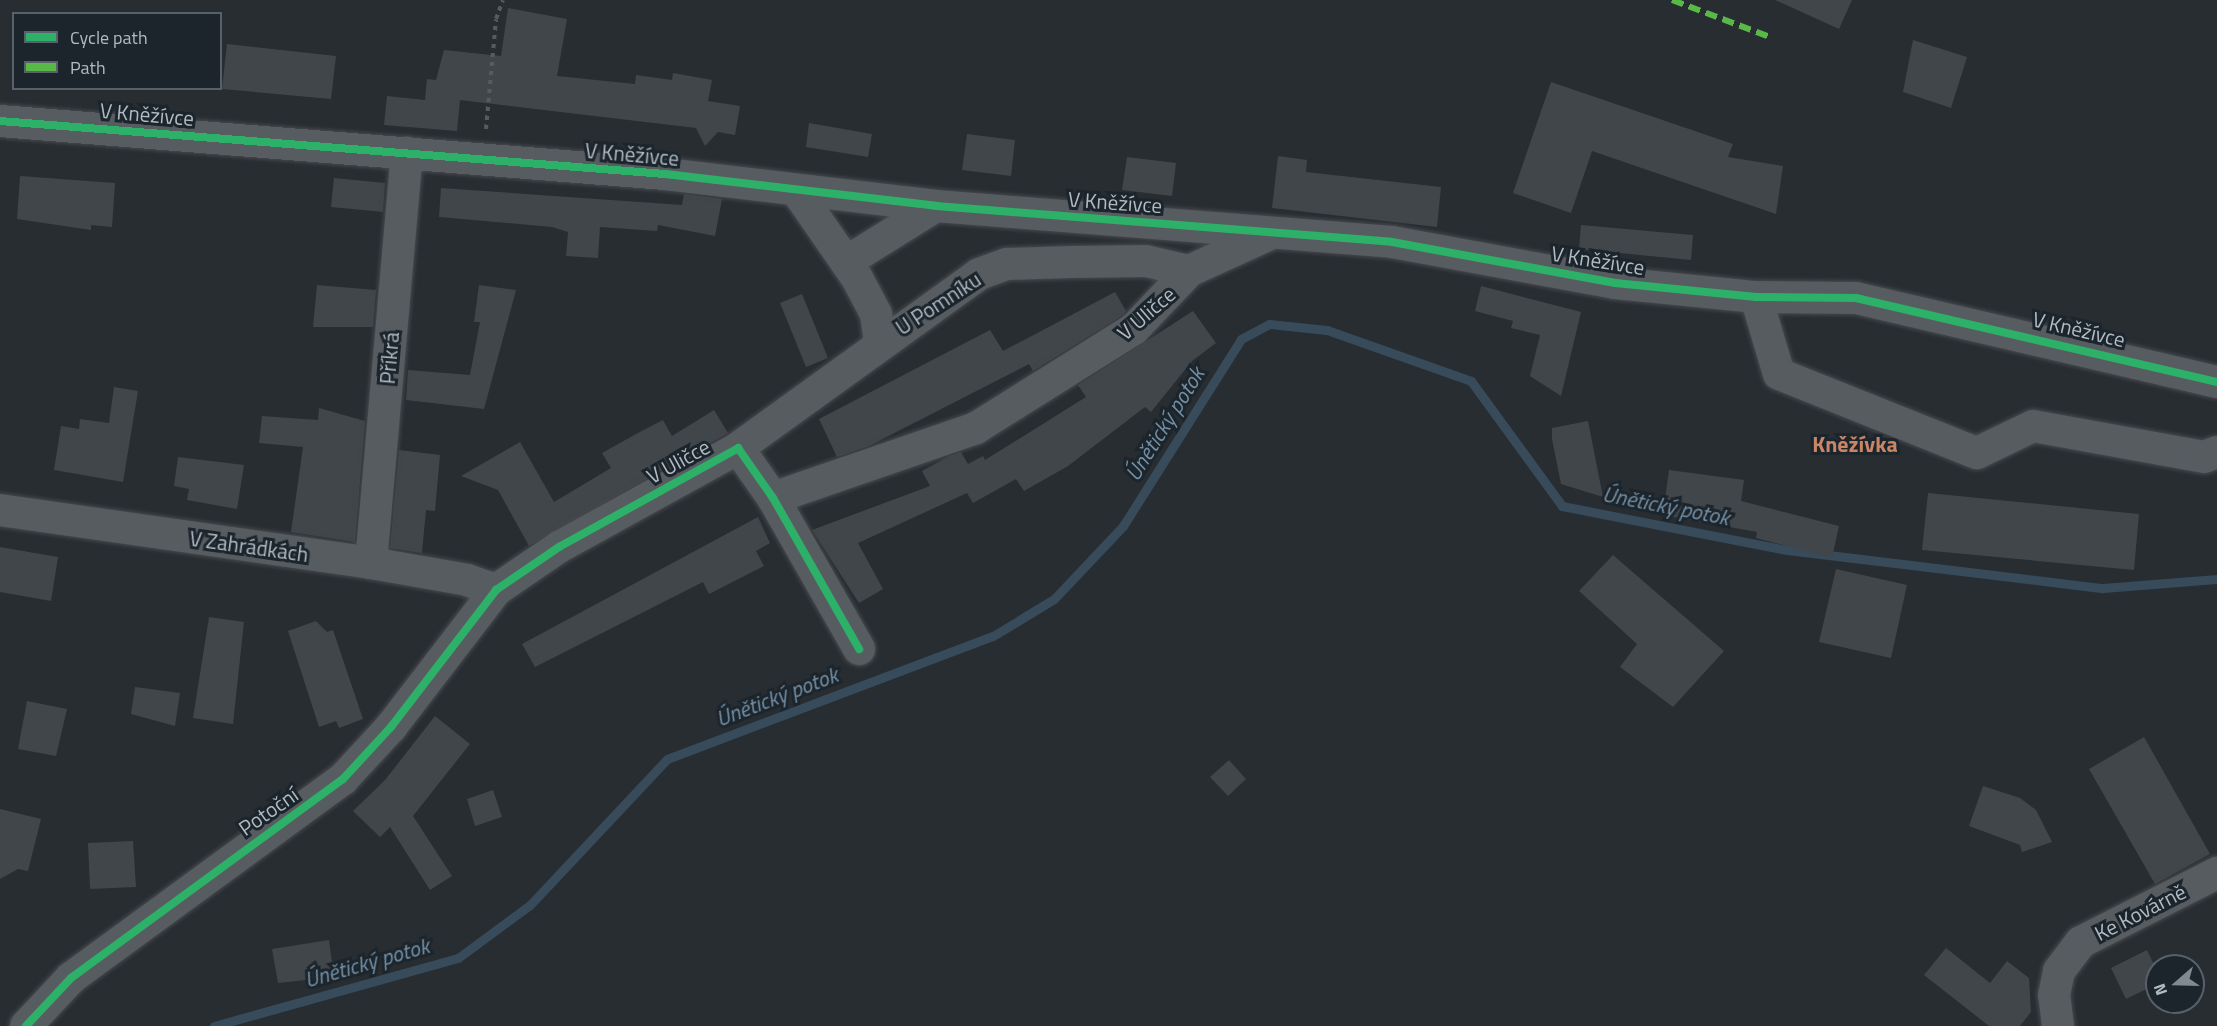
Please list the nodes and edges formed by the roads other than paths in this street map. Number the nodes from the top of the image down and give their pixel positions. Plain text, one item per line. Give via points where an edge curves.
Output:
1 (0, 121) edge
2 (407, 153) junction
3 (796, 190) junction
4 (936, 206) junction
5 (1273, 232) junction
6 (846, 262) junction
7 (1189, 271) junction
8 (1756, 297) junction
9 (880, 341) junction
10 (2217, 382) edge
11 (738, 448) junction
12 (2217, 452) edge
13 (773, 498) junction
14 (0, 510) edge
15 (371, 563) junction
16 (496, 590) junction
17 (859, 649) dead end
18 (2217, 873) edge
19 (27, 1026) edge
20 (2058, 1026) edge

1 - 2 street, V Kněžívce
2 - 3 street, V Kněžívce
2 - 15 street, Příkrá
3 - 4 street, V Kněžívce
3 - 6 street
4 - 5 street, V Kněžívce
4 - 6 street
5 - 7 street
5 - 8 street, V Kněžívce via 1392,242 1615,283
6 - 9 street via 876,314
7 - 9 street, U Pomníku via 1146,261 1007,264 978,274
7 - 13 street, V Uličce via 1134,329 976,428
8 - 10 street, V Kněžívce via 1856,298
8 - 12 street via 1779,374 1977,453 2033,426 2204,457
9 - 11 street, U Pomníku
11 - 13 street, V Uličce
11 - 16 street, V Uličce via 559,547
13 - 17 street, V Uličce
14 - 15 street, V Zahrádkách
15 - 16 street, V Zahrádkách via 467,580
16 - 19 street, Potoční via 391,727 343,779 71,978
18 - 20 street, Ke Kovárně via 2081,942 2059,970 2054,995

